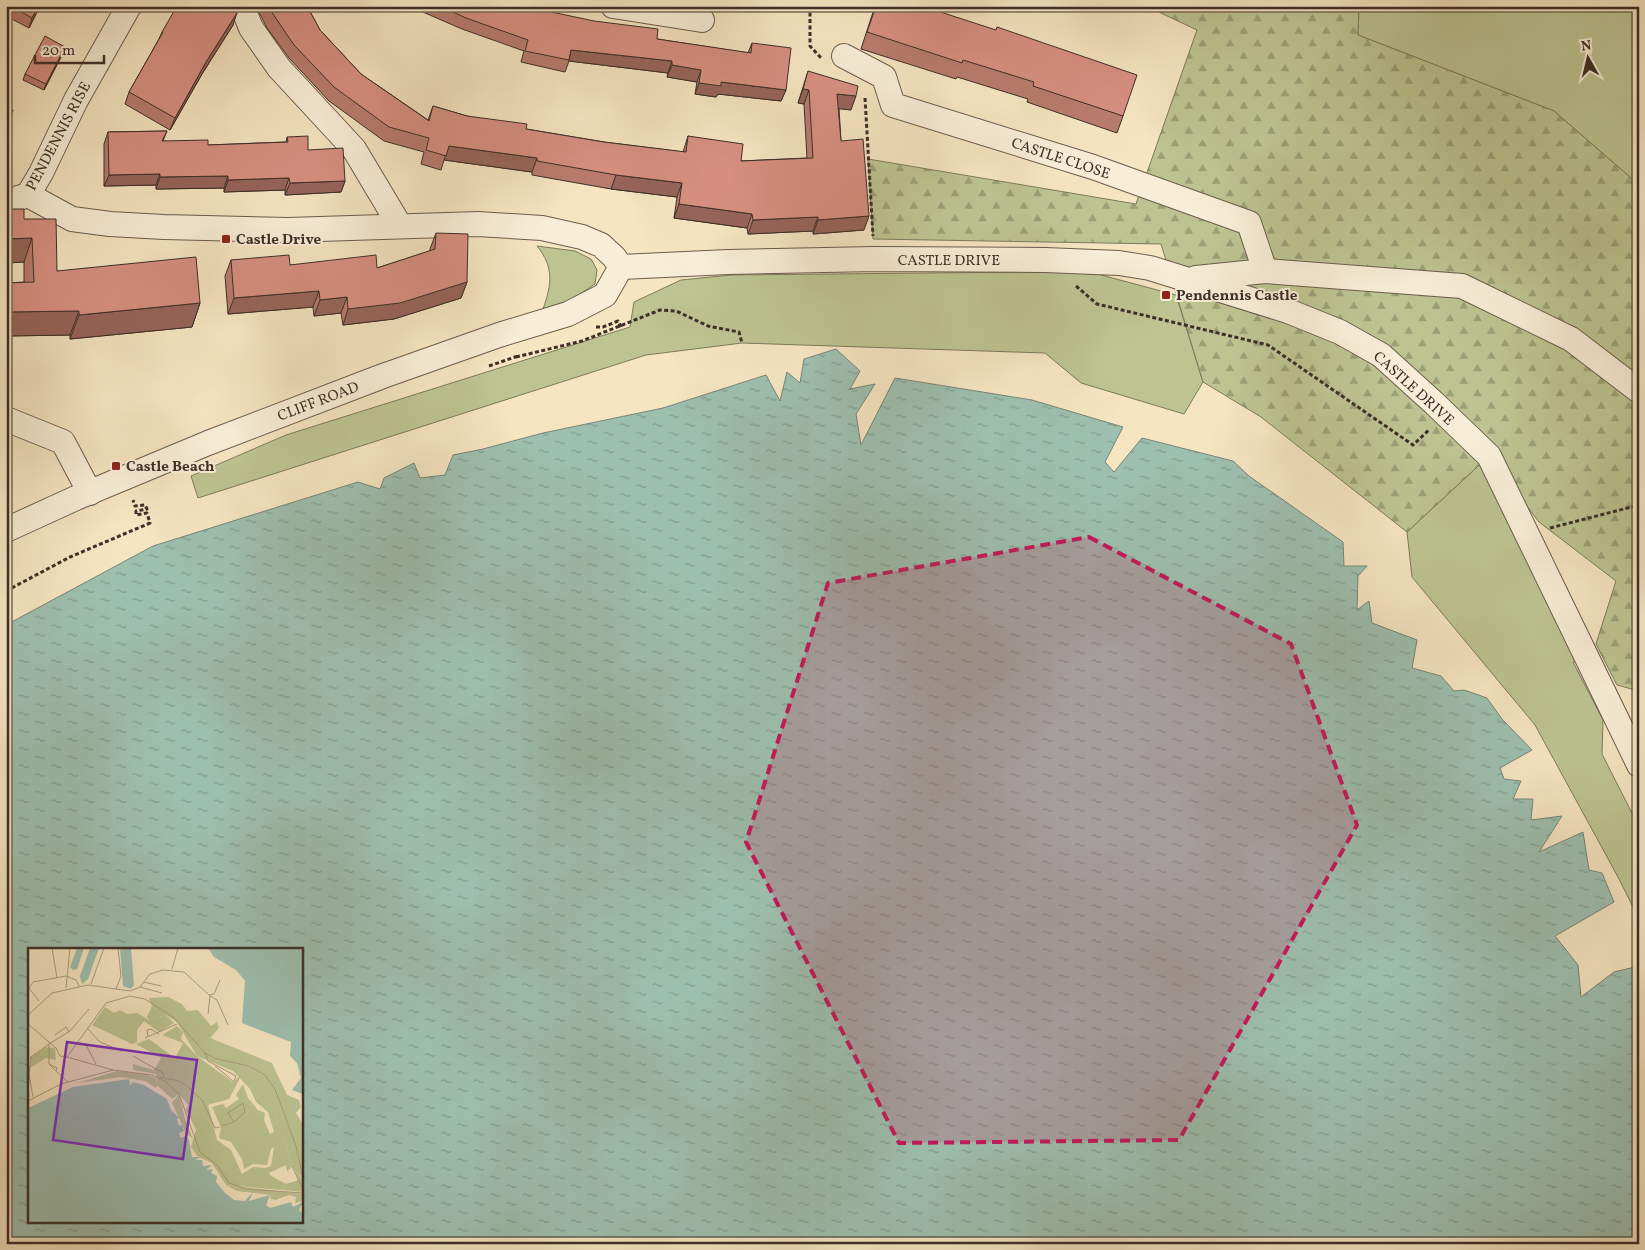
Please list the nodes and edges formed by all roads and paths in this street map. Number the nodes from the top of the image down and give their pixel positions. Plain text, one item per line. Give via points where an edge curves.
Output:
1 (129, 6) edge
2 (242, 6) edge
3 (613, 6) edge
4 (702, 20) dead end
5 (844, 56) dead end
6 (866, 122) dead end
7 (17, 199) edge
8 (400, 226) junction
9 (874, 259) junction
10 (621, 267) junction
11 (1265, 271) junction
12 (1184, 279) junction
13 (1075, 285) dead end
14 (618, 321) dead end
15 (621, 327) junction
16 (742, 343) dead end
17 (513, 358) dead end
18 (1639, 392) edge
19 (1445, 415) junction
20 (6, 419) edge
21 (90, 493) junction
22 (132, 497) dead end
23 (1639, 505) edge
24 (6, 530) edge
25 (1527, 534) junction
26 (6, 591) edge
27 (1639, 765) edge

1 - 7 street, PENDENNIS RISE via 76,100 41,173
2 - 8 street via 251,28 278,68 354,149
3 - 4 street
5 - 11 street, CASTLE CLOSE via 884,77 893,105 1093,167 1249,223
6 - 9 path
7 - 8 street via 72,219 110,224 288,230
8 - 10 street via 478,224 542,228 601,245
9 - 10 street, CASTLE DRIVE
9 - 12 street, CASTLE DRIVE via 1119,263 1150,268
10 - 21 street, CLIFF ROAD via 605,294 568,314 383,376 208,442
11 - 12 street
11 - 18 street via 1462,286 1571,339
12 - 19 street, CASTLE DRIVE via 1288,311 1340,332 1381,355
13 - 19 path via 1097,304 1268,345 1412,446
14 - 15 path
15 - 16 path via 660,310 676,311 708,326 739,332
15 - 17 path via 582,342
19 - 25 street, CASTLE DRIVE via 1488,456
20 - 21 street via 64,442
21 - 24 street, CLIFF ROAD
22 - 26 path via 135,506 145,505 147,509 136,511 136,515 147,513 150,523 70,557
23 - 25 path
25 - 27 street, CASTLE DRIVE

